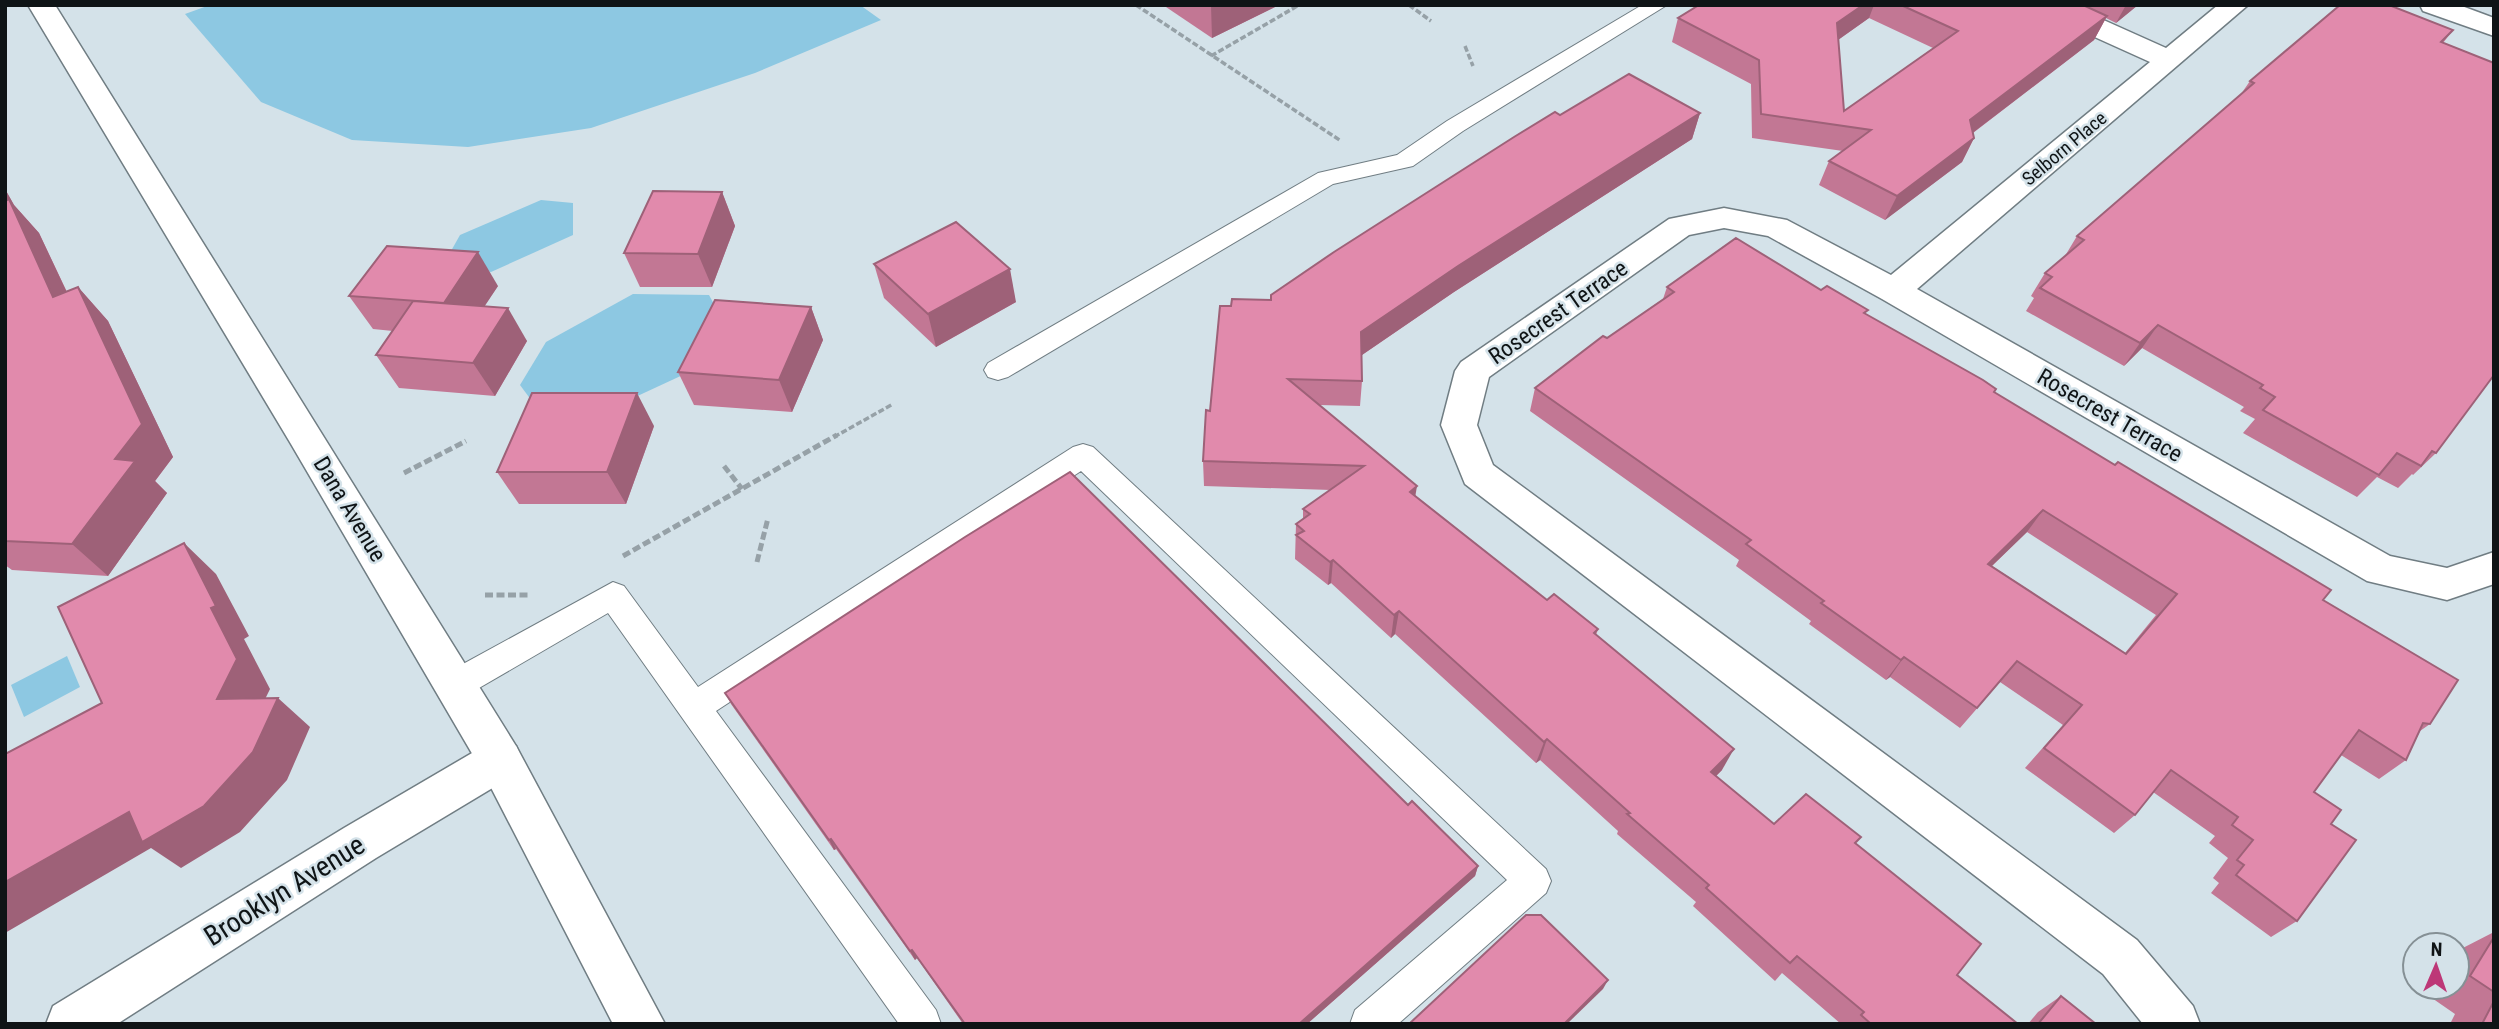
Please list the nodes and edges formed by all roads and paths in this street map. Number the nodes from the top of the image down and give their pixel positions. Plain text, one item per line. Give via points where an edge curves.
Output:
1 (41, 5) edge
2 (1136, 5) edge
3 (1299, 5) edge
4 (1409, 5) edge
5 (1657, 5) edge
6 (2047, 5) edge
7 (2235, 5) edge
8 (2433, 5) edge
9 (1431, 21) dead end
10 (2494, 28) edge
11 (1465, 46) dead end
12 (1210, 56) junction
13 (2169, 60) junction
14 (1474, 66) dead end
15 (1382, 168) junction
16 (1894, 290) junction
17 (998, 370) dead end
18 (893, 404) dead end
19 (466, 441) dead end
20 (724, 466) dead end
21 (404, 472) dead end
22 (742, 489) junction
23 (768, 518) dead end
24 (614, 562) dead end
25 (757, 562) dead end
26 (2494, 568) edge
27 (455, 685) junction
28 (694, 708) junction
29 (500, 760) junction
30 (71, 1024) edge
31 (640, 1024) edge
32 (922, 1024) edge
33 (1369, 1024) edge
34 (2175, 1024) edge

1 - 27 street, Dana Avenue
2 - 12 path
3 - 12 path
4 - 9 path
5 - 15 lane via 1405,161
6 - 13 street
7 - 13 street, Selborn Place
8 - 10 street
11 - 14 path
12 - 15 path
13 - 16 street, Selborn Place
15 - 17 lane via 1326,178
16 - 26 street, Rosecrest Terrace via 2381,570 2447,584
16 - 34 street, Rosecrest Terrace via 1776,227 1724,218 1680,226 1473,371 1459,425 1478,474 2120,957
18 - 22 path
19 - 21 path
20 - 22 path
22 - 24 path
23 - 25 path
27 - 28 lane via 613,594
27 - 29 street, Dana Avenue
28 - 32 lane
28 - 33 lane via 1083,455 1533,881
29 - 30 street, Brooklyn Avenue
29 - 31 street, Dana Avenue

